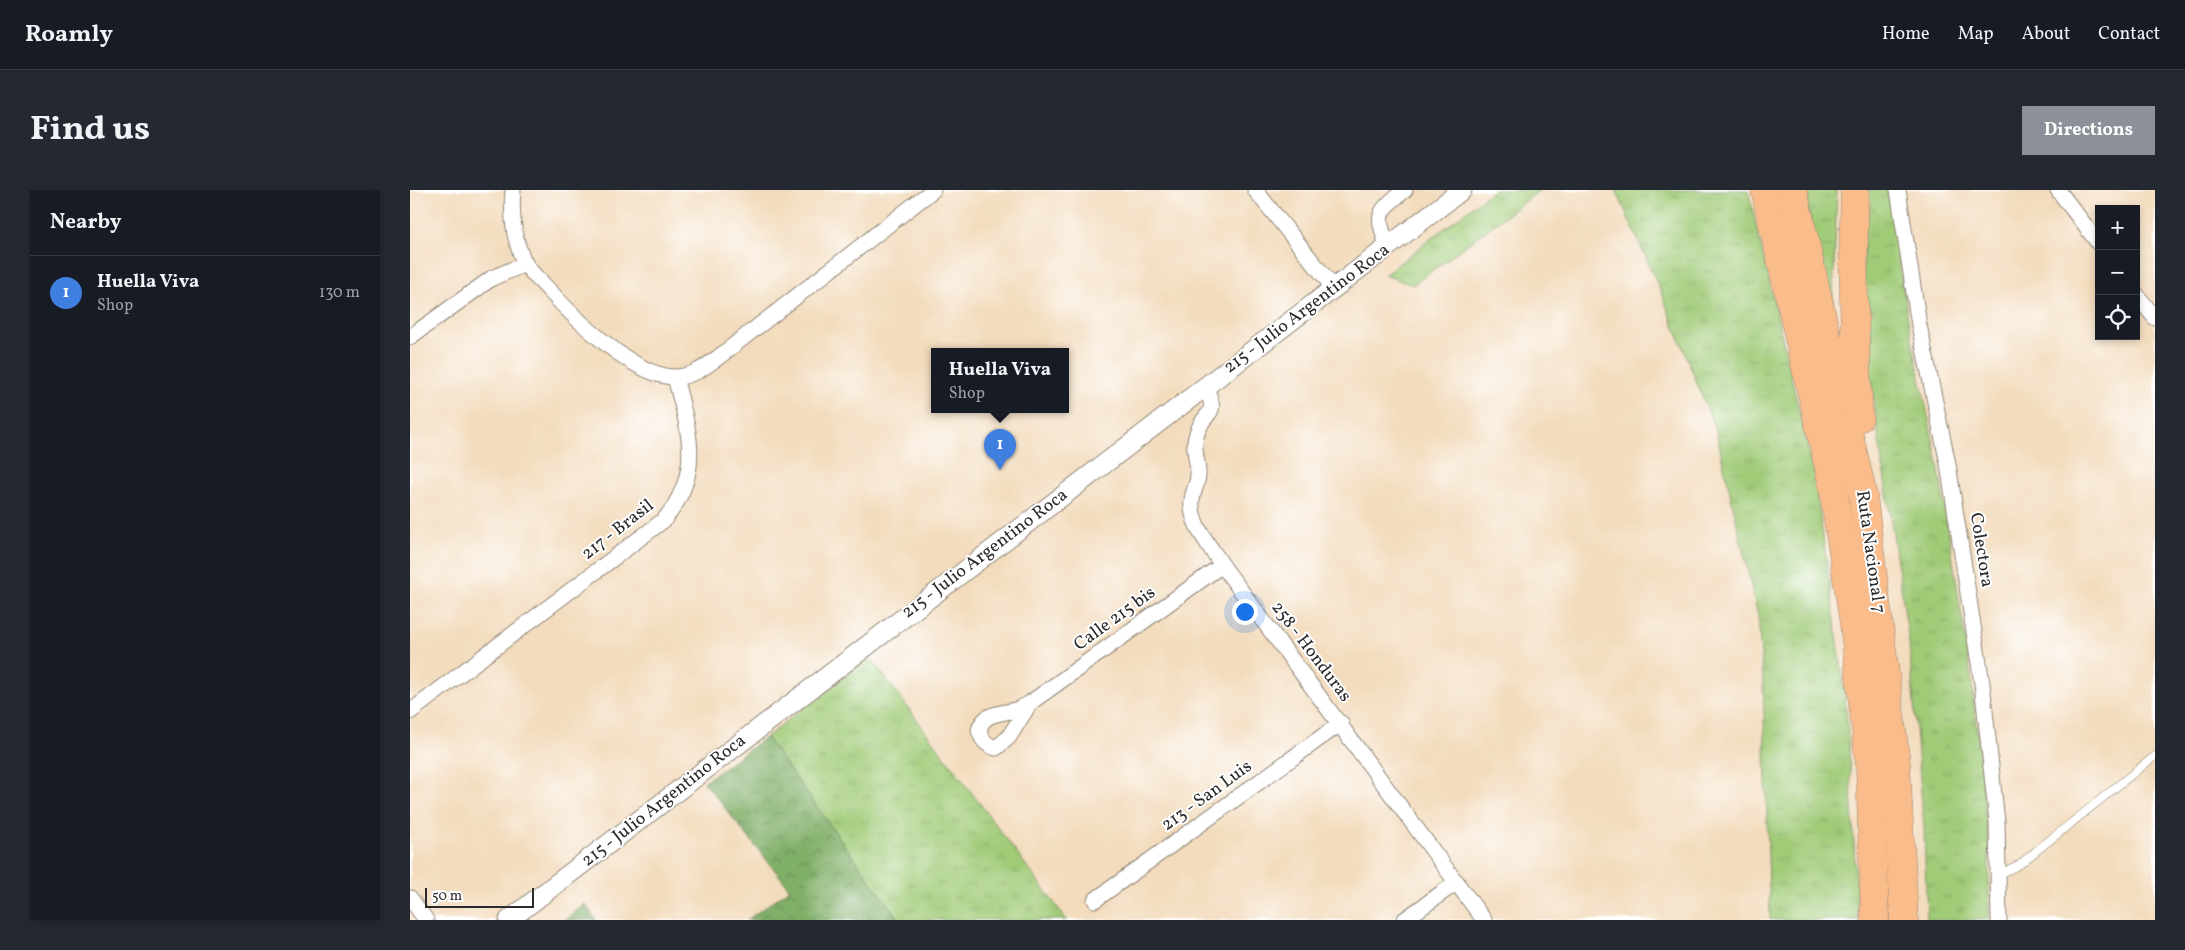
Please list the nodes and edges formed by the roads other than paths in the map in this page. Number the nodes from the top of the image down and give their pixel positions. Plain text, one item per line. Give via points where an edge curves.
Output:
1 (513, 190) edge
2 (933, 190) edge
3 (1255, 190) edge
4 (1405, 190) edge
5 (1462, 190) edge
6 (1765, 190) edge
7 (1793, 190) edge
8 (1855, 190) edge
9 (1898, 190) edge
10 (2058, 190) edge
11 (2095, 239) edge
12 (1388, 248) junction
13 (525, 264) junction
14 (1333, 287) junction
15 (2137, 295) edge
16 (2155, 318) edge
17 (410, 337) edge
18 (675, 377) junction
19 (1205, 385) junction
20 (1863, 496) junction
21 (1222, 565) junction
22 (1030, 703) dead end
23 (410, 712) edge
24 (1340, 723) junction
25 (2155, 756) edge
26 (1998, 875) junction
27 (1457, 882) junction
28 (410, 898) edge
29 (1095, 900) dead end
30 (426, 920) edge
31 (509, 920) edge
32 (1404, 920) edge
33 (1484, 920) edge
34 (1875, 920) edge
35 (1904, 920) edge
36 (1999, 920) edge

1 - 13 street via 513,225
2 - 18 street via 720,356 695,374
3 - 14 street
4 - 12 street via 1385,205 1380,213 1380,225
5 - 12 street, 215 - Julio Argentino Roca
6 - 34 highway, Ruta Nacional 7 via 1832,481 1854,624 1870,766
7 - 20 highway, Ruta Nacional 7
8 - 20 highway via 1854,334
9 - 26 street, Colectora via 1919,325 1964,561 1992,758
10 - 11 street
12 - 14 street, 215 - Julio Argentino Roca
13 - 17 street via 492,278
13 - 18 street via 572,316 604,341 654,373
14 - 19 street, 215 - Julio Argentino Roca
15 - 16 street
18 - 23 street, 217 - Brasil via 690,444 690,466 678,504 664,520
19 - 21 street, 258 - Honduras via 1213,403 1201,423 1194,447 1198,483 1192,500 1193,516
19 - 31 street, 215 - Julio Argentino Roca
20 - 35 highway, Ruta Nacional 7 via 1896,763
21 - 22 street, Calle 215 bis
21 - 24 street, 258 - Honduras
24 - 27 street, 258 - Honduras
24 - 29 street, 213 - San Luis
25 - 26 lane via 2020,864
26 - 36 street, Colectora
27 - 32 street
27 - 33 street, 258 - Honduras
28 - 30 street

